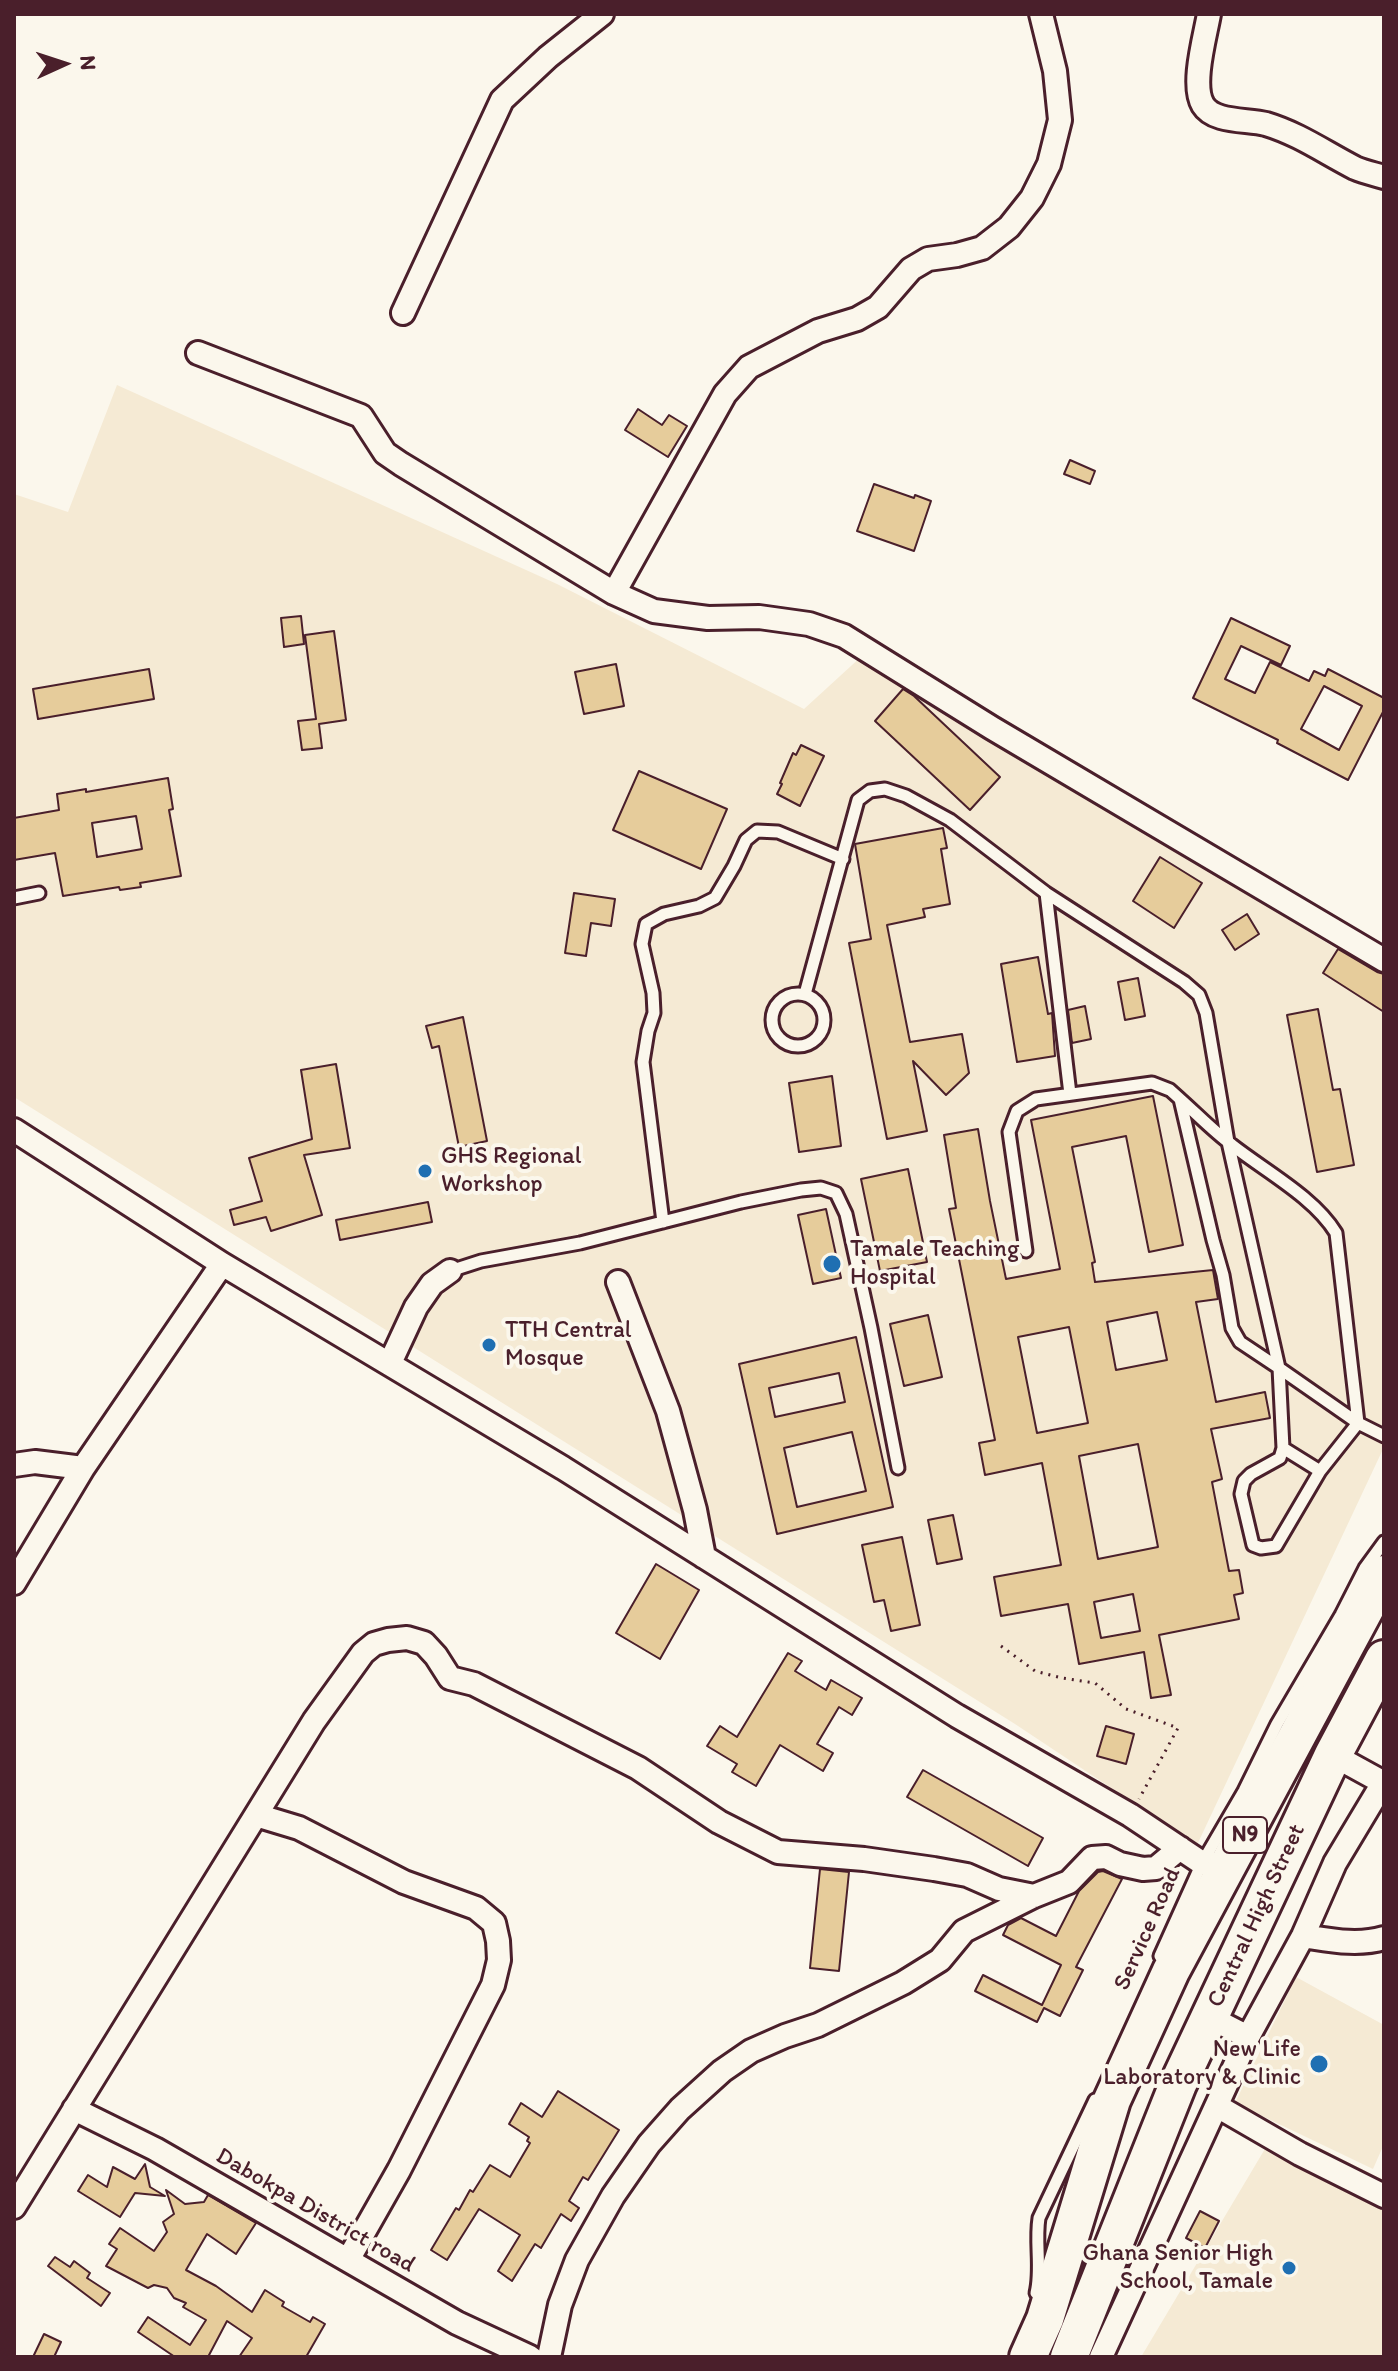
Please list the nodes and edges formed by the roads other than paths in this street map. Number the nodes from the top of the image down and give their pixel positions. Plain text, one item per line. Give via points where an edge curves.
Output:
1 (602, 14) edge
2 (1041, 14) edge
3 (1209, 14) edge
4 (1384, 177) edge
5 (403, 313) dead end
6 (198, 353) dead end
7 (614, 593) junction
8 (843, 859) junction
9 (39, 893) dead end
10 (1046, 893) junction
11 (14, 898) edge
12 (1384, 960) edge
13 (805, 994) junction
14 (1070, 1094) junction
15 (1180, 1099) junction
16 (14, 1130) edge
17 (1228, 1142) junction
18 (663, 1222) junction
19 (1026, 1251) dead end
20 (222, 1264) junction
21 (450, 1271) joint
22 (618, 1282) dead end
23 (390, 1363) junction
24 (1279, 1368) junction
25 (1358, 1423) junction
26 (1384, 1436) edge
27 (1283, 1448) junction
28 (14, 1465) edge
29 (83, 1468) junction
30 (898, 1468) dead end
31 (1320, 1471) junction
32 (1384, 1542) edge
33 (704, 1557) junction
34 (1384, 1574) edge
35 (14, 1583) edge
36 (1384, 1659) edge
37 (1333, 1755) junction
38 (1384, 1783) edge
39 (256, 1815) junction
40 (1180, 1848) junction
41 (1216, 1864) junction
42 (1034, 1896) junction
43 (1303, 1936) junction
44 (1384, 1938) edge
45 (1154, 1968) dead end
46 (1209, 2017) junction
47 (1248, 2037) junction
48 (1108, 2091) junction
49 (1217, 2106) junction
50 (74, 2109) junction
51 (1154, 2142) junction
52 (1384, 2196) edge
53 (14, 2207) edge
54 (348, 2260) junction
55 (1034, 2299) dead end
56 (530, 2357) edge
57 (549, 2357) edge
58 (1028, 2357) edge
59 (1069, 2357) edge
60 (1101, 2357) edge

1 - 5 street via 502,100
2 - 7 street via 1060,120 1049,164 1032,198 1009,227 982,248 928,259 911,269 878,307 749,367 725,394
3 - 4 street via 1198,96 1205,109 1286,130 1357,169
6 - 7 street via 361,416 385,453
7 - 12 street via 654,611 759,617 809,624 844,636
8 - 10 lane via 858,800 885,789 950,820
8 - 13 lane
8 - 18 lane via 778,832 757,831 746,840 715,898 646,924 642,944 654,1013 643,1062
9 - 11 lane
10 - 14 lane
10 - 17 lane via 1199,995
13 - 13 lane via 784,997 773,1009 772,1025 787,1044 811,1042 822,1030 820,1006
14 - 15 lane via 1152,1083
14 - 19 lane via 1036,1099 1017,1111 1009,1132
15 - 17 lane
15 - 24 lane via 1232,1328 1240,1342
16 - 20 street
17 - 24 lane
17 - 25 lane via 1314,1206 1336,1233
18 - 21 lane
18 - 30 lane via 801,1190 836,1193 846,1214
20 - 23 street
20 - 29 street
21 - 23 street via 432,1284 416,1307
22 - 33 street via 668,1411
23 - 33 street
24 - 25 lane
24 - 27 lane
25 - 26 lane
25 - 31 lane
27 - 31 lane
27 - 31 lane via 1280,1458 1244,1481 1241,1494 1253,1545 1276,1546
28 - 29 street
29 - 35 street
32 - 41 lane, Service Road via 1277,1724
33 - 40 street
34 - 41 highway, Central High Street / N9
36 - 37 highway, Central High Street / N9
37 - 38 street
37 - 46 highway, Central High Street / N9
38 - 43 street via 1335,1863
39 - 42 street via 363,1653 374,1644 407,1638 424,1643 450,1678 474,1684 638,1768 719,1822 778,1852 934,1869
39 - 50 street
39 - 54 street via 299,1828 404,1882 476,1908 494,1923 498,1941 493,1985
40 - 41 street
40 - 42 street via 1156,1868 1092,1858 1069,1882
41 - 45 lane, Service Road
41 - 48 highway, Central High Street / N9 via 1171,1971
42 - 57 street via 964,1931 940,1960 903,1983 751,2051 680,2109 613,2196 577,2260
43 - 44 street via 1339,1942
43 - 47 street
46 - 47 street
46 - 51 highway, Central High Street / N9
47 - 49 street
48 - 51 highway
48 - 55 lane via 1039,2218 1039,2283
48 - 58 highway, Central High Street / N9 via 1045,2319
49 - 52 street
49 - 60 street
50 - 53 street
50 - 54 street, Dabokpa District road via 155,2149
51 - 59 highway, Central High Street / N9
54 - 56 street, Dabokpa District road via 457,2323

